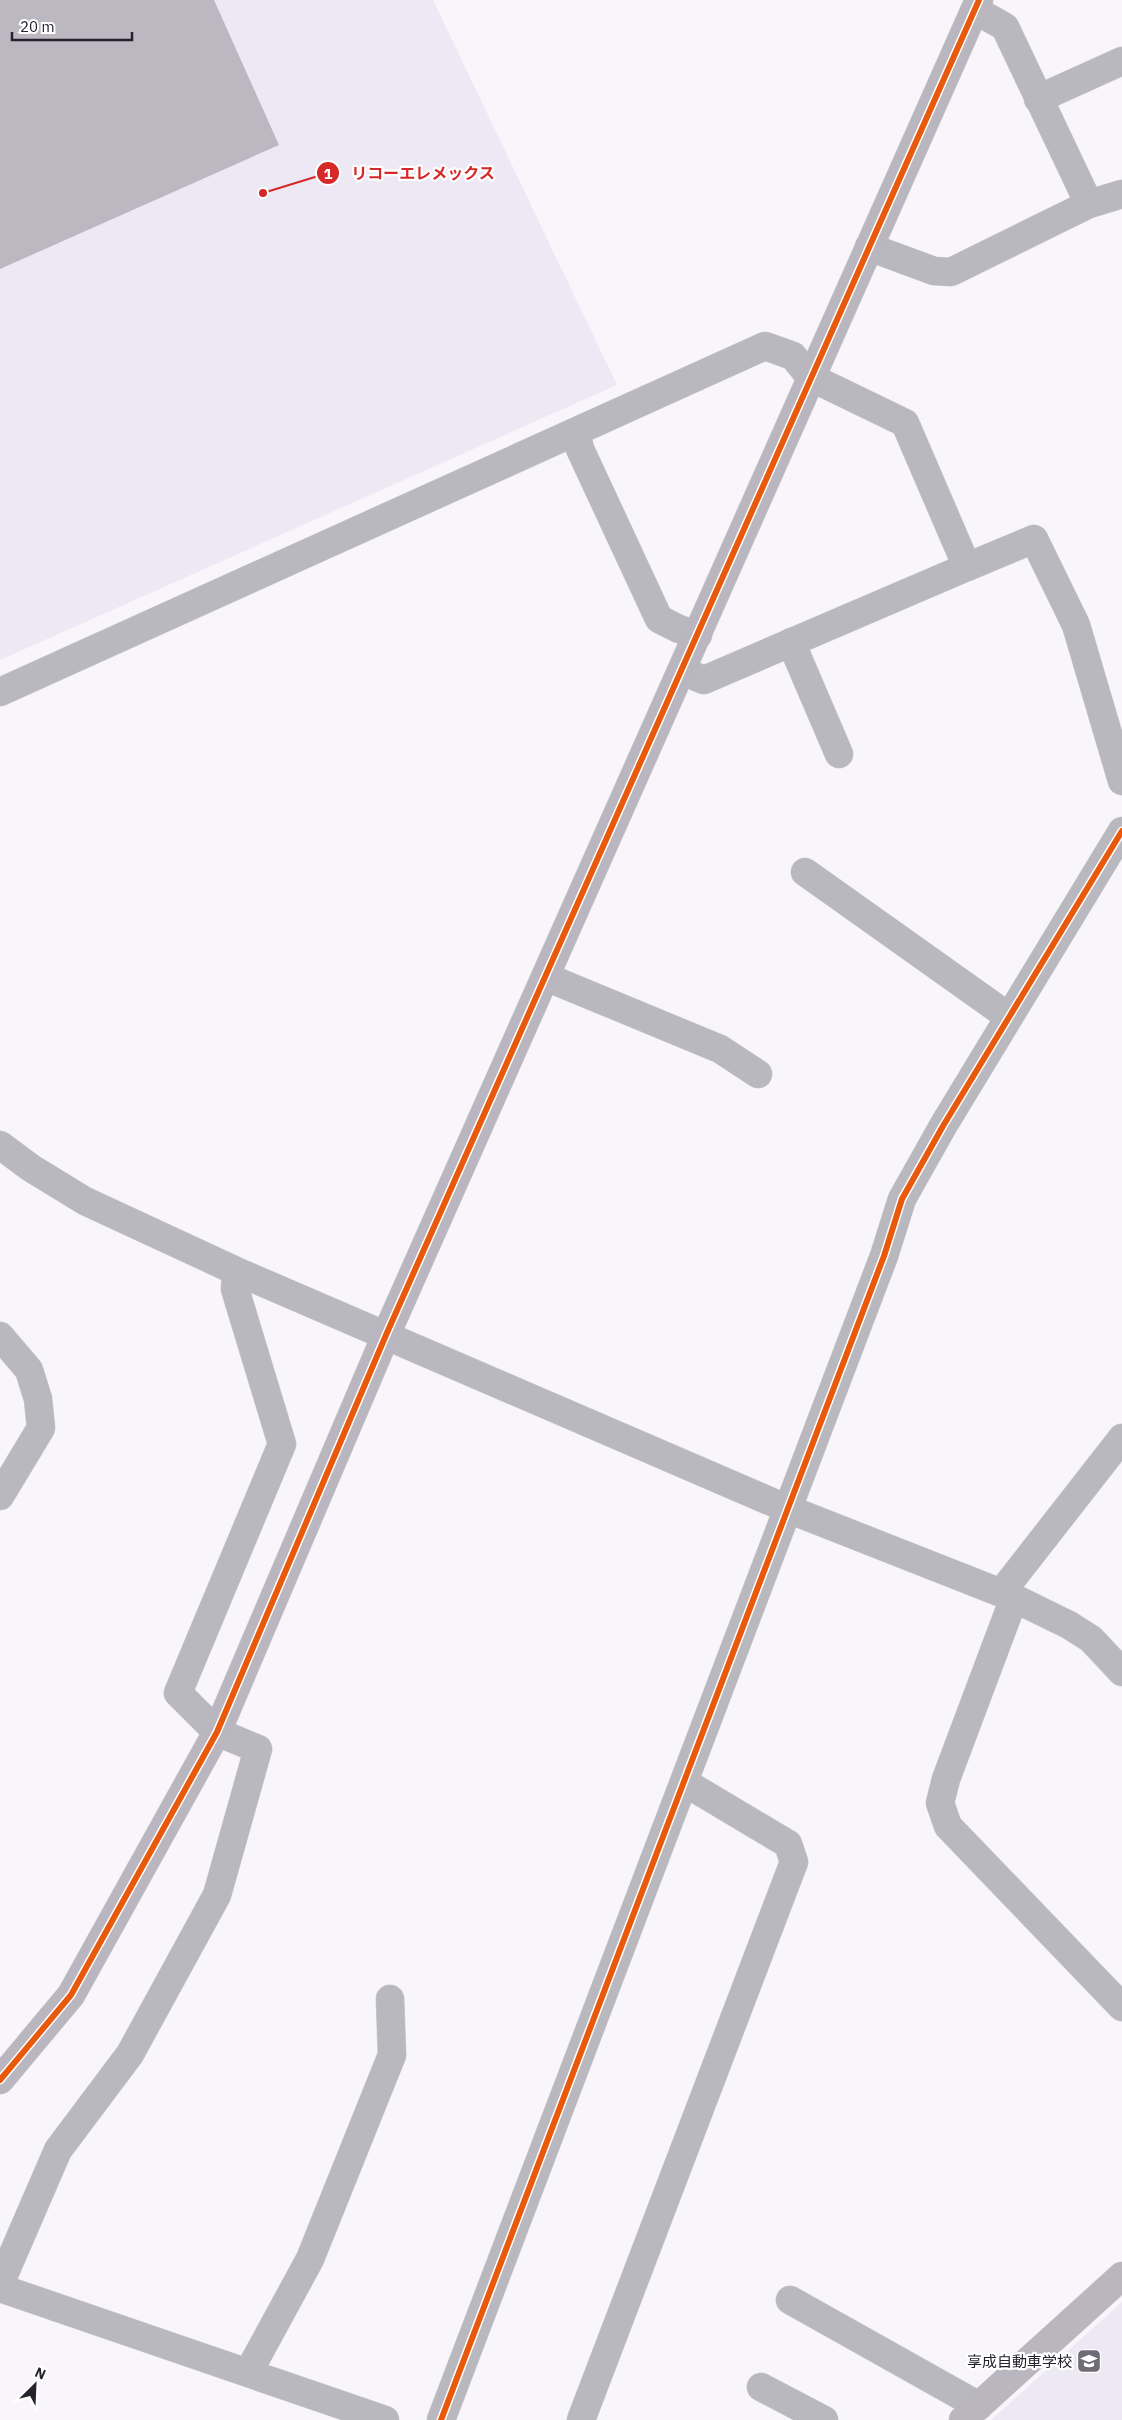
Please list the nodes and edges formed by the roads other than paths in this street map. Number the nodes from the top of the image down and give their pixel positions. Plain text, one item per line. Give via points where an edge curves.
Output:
1 (977, 5) edge
2 (1122, 61) edge
3 (1038, 99) junction
4 (1122, 194) edge
5 (1089, 204) junction
6 (868, 247) junction
7 (810, 377) junction
8 (576, 432) junction
9 (967, 567) junction
10 (698, 635) junction
11 (791, 642) junction
12 (682, 671) junction
13 (0, 692) edge
14 (839, 754) dead end
15 (1122, 781) edge
16 (1122, 831) edge
17 (805, 872) dead end
18 (546, 977) junction
19 (1009, 1017) junction
20 (758, 1074) dead end
21 (0, 1146) edge
22 (236, 1271) junction
23 (386, 1335) junction
24 (0, 1336) edge
25 (1122, 1438) edge
26 (0, 1496) edge
27 (788, 1509) junction
28 (1007, 1595) junction
29 (1122, 1672) edge
30 (217, 1732) junction
31 (684, 1782) junction
32 (390, 1999) dead end
33 (1122, 2007) edge
34 (0, 2080) edge
35 (1122, 2276) edge
36 (0, 2284) edge
37 (0, 2288) edge
38 (790, 2300) dead end
39 (248, 2373) junction
40 (762, 2388) dead end
41 (971, 2413) edge
42 (385, 2420) edge
43 (442, 2420) edge
44 (581, 2420) edge
45 (824, 2420) edge

1 - 3 street via 1005,27
1 - 6 street
2 - 3 street
3 - 5 street
4 - 5 street
5 - 6 street via 951,272 934,271
6 - 7 street
7 - 8 street via 793,356 765,346
7 - 9 street via 905,423
7 - 10 street
8 - 10 street via 580,449 659,619
8 - 13 street
9 - 11 street
9 - 15 street via 1034,539 1076,625
10 - 12 street
11 - 12 street via 704,680
11 - 14 street
12 - 18 street
16 - 19 street
17 - 19 street
18 - 20 street via 720,1049
18 - 23 street
19 - 27 street via 902,1199 884,1256
21 - 22 street via 85,1201
22 - 23 street
22 - 30 street via 235,1289 282,1444 178,1693
23 - 27 street
23 - 30 street
24 - 26 street via 29,1370 38,1399 41,1428
25 - 28 street
27 - 28 street
27 - 31 street
28 - 29 street via 1091,1638
28 - 33 street via 940,1802 948,1826
30 - 34 street via 71,1995
30 - 36 street via 258,1748 217,1895 130,2054 58,2150
31 - 43 street
31 - 44 street via 788,1844 794,1862
32 - 39 street via 392,2055 310,2259
35 - 41 street
37 - 39 street
38 - 41 street
39 - 42 street
40 - 45 street

